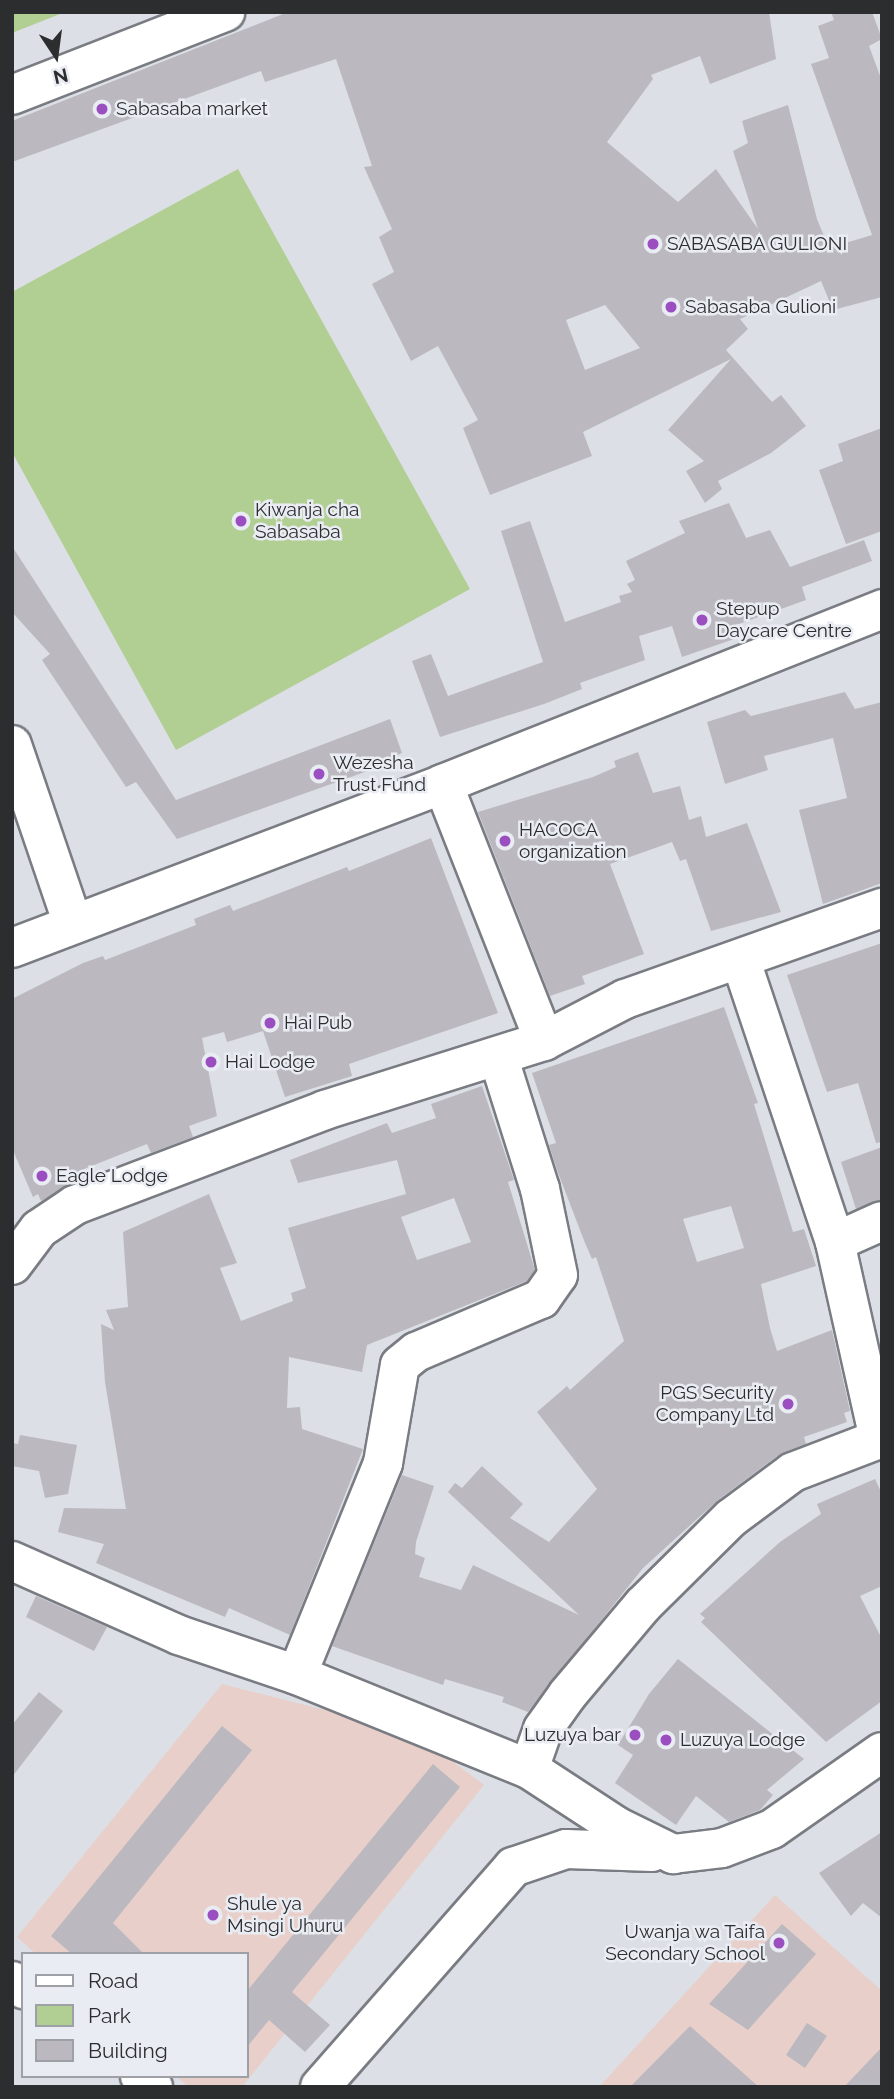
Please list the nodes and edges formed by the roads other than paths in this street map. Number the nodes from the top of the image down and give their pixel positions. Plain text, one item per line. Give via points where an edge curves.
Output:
1 (225, 12) edge
2 (12, 95) edge
3 (882, 610) edge
4 (12, 745) edge
5 (443, 784) junction
6 (882, 908) edge
7 (73, 924) junction
8 (12, 948) edge
9 (741, 961) junction
10 (544, 1041) junction
11 (498, 1056) junction
12 (882, 1221) edge
13 (835, 1242) junction
14 (12, 1265) edge
15 (880, 1438) edge
16 (12, 1561) edge
17 (297, 1675) junction
18 (882, 1752) edge
19 (529, 1769) junction
20 (673, 1854) junction
21 (320, 2087) edge

1 - 2 street
3 - 5 street
4 - 7 street
5 - 7 street
5 - 10 street
6 - 9 street
7 - 8 street
9 - 10 street via 625,999
9 - 13 street
10 - 11 street
11 - 14 street via 325,1111 75,1205 39,1229 19,1249
11 - 17 street via 540,1189 558,1275 541,1299 416,1352 400,1366 383,1463
12 - 13 street
13 - 15 street
15 - 19 street via 793,1472 731,1518 643,1605 576,1684 543,1729
16 - 17 street via 179,1635
17 - 19 street
18 - 20 street via 772,1829 722,1848
19 - 20 street via 616,1826
20 - 21 street via 566,1849 513,1867

